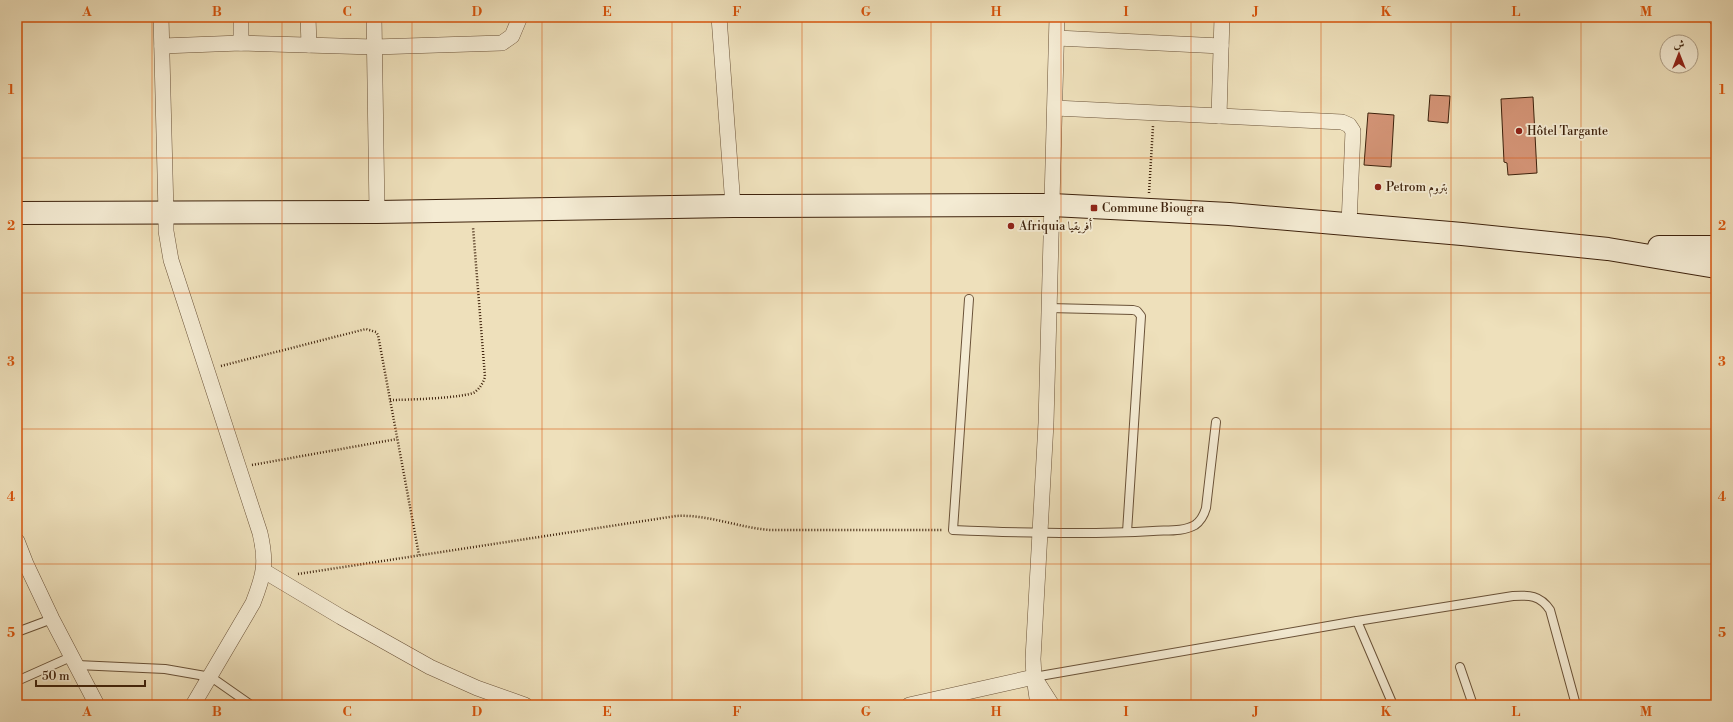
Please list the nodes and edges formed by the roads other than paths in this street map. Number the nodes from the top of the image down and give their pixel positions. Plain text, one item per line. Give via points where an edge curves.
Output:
1 (161, 17) edge
2 (241, 17) edge
3 (308, 17) edge
4 (374, 17) edge
5 (520, 17) edge
6 (719, 17) edge
7 (1057, 17) edge
8 (1222, 17) edge
9 (1057, 38) junction
10 (241, 43) junction
11 (309, 45) junction
12 (162, 46) junction
13 (1221, 46) junction
14 (374, 47) junction
15 (1055, 108) junction
16 (1219, 116) junction
17 (1052, 205) junction
18 (733, 206) junction
19 (377, 212) junction
20 (166, 213) junction
21 (17, 214) edge
22 (1349, 224) junction
23 (1716, 247) edge
24 (1608, 248) junction
25 (1716, 267) edge
26 (969, 299) dead end
27 (1049, 308) junction
28 (1216, 422) dead end
29 (1040, 532) junction
30 (1127, 532) junction
31 (17, 541) edge
32 (270, 574) junction
33 (52, 619) junction
34 (1357, 621) junction
35 (17, 632) edge
36 (75, 661) junction
37 (1460, 667) dead end
38 (211, 677) junction
39 (1034, 677) junction
40 (17, 681) edge
41 (97, 705) edge
42 (193, 705) edge
43 (251, 705) edge
44 (525, 705) edge
45 (909, 705) edge
46 (1038, 705) edge
47 (1052, 705) edge
48 (1393, 705) edge
49 (1473, 705) edge
50 (1576, 705) edge

1 - 12 street
2 - 10 street
3 - 11 street
4 - 14 street
5 - 14 street via 512,36 502,44
6 - 18 street
7 - 9 street
8 - 13 street
9 - 13 street
9 - 15 street
10 - 11 street
10 - 12 street
11 - 14 street
12 - 20 street
13 - 16 street
14 - 19 street
15 - 16 street
15 - 17 street
16 - 22 street via 1342,122 1349,126 1353,131
17 - 18 main road
17 - 22 main road via 1148,209
17 - 27 street
18 - 19 main road
19 - 20 main road
20 - 21 main road
20 - 32 street via 171,260 240,467
22 - 24 main road
23 - 24 main road
24 - 25 main road
26 - 29 lane via 952,530
27 - 29 street
27 - 30 lane via 1133,310 1140,314
28 - 30 lane via 1206,508 1202,519 1184,529
29 - 30 lane
29 - 39 street
31 - 33 street
32 - 38 street
32 - 44 street via 430,667 477,688
33 - 35 lane
33 - 36 street
34 - 39 lane
34 - 48 lane
34 - 50 lane via 1512,596 1536,598 1545,602 1550,610
36 - 38 lane via 165,669
36 - 40 lane
36 - 41 street
37 - 49 lane
38 - 42 street
38 - 43 lane
39 - 45 street
39 - 46 street
39 - 47 street

